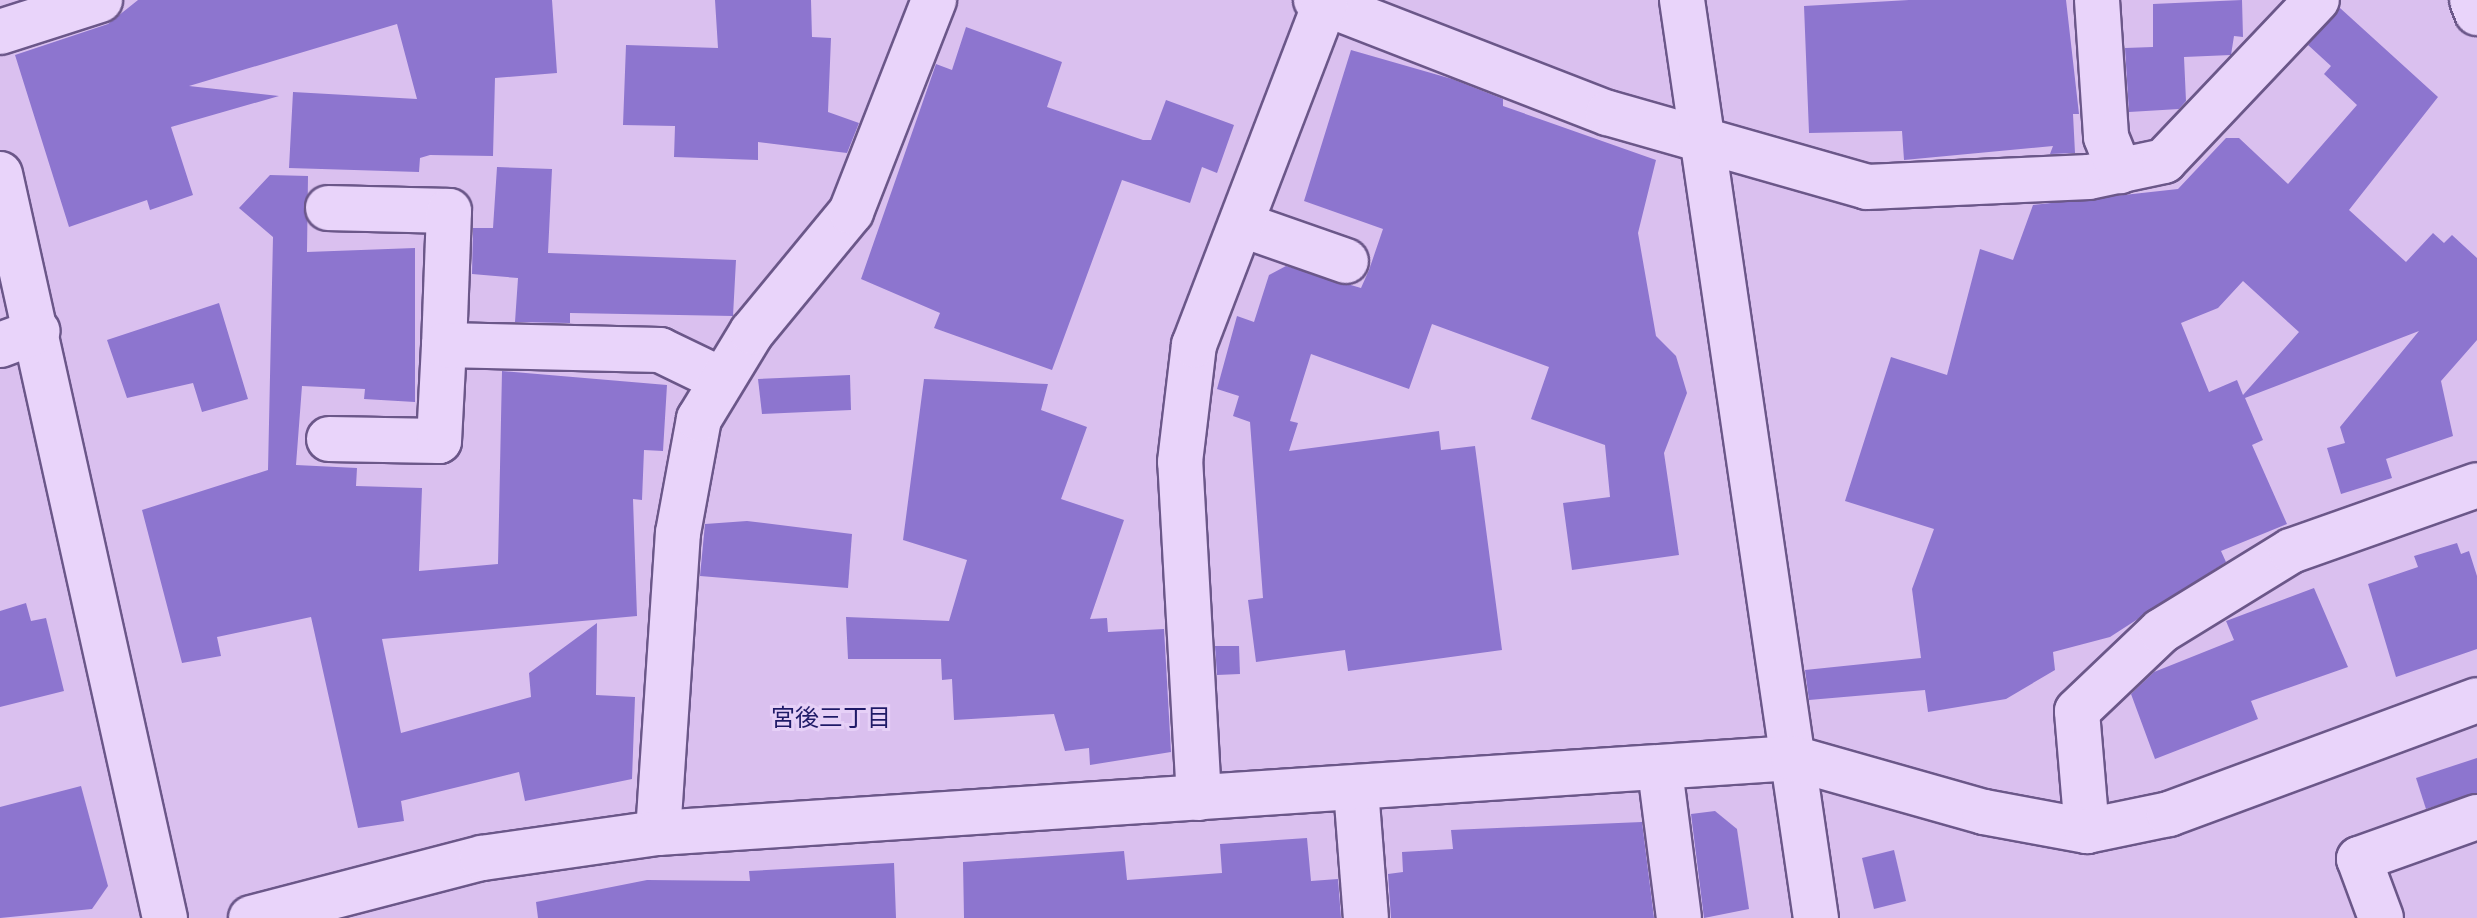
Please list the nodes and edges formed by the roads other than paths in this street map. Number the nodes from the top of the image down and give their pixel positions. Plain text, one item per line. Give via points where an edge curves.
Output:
1 (100, 0) edge
2 (934, 0) edge
3 (1682, 0) edge
4 (2097, 0) edge
5 (2317, 0) edge
6 (2472, 0) edge
7 (1321, 2) edge
8 (2477, 13) edge
9 (0, 32) edge
10 (1701, 143) junction
11 (2120, 171) junction
12 (0, 174) edge
13 (328, 208) dead end
14 (1243, 225) junction
15 (1346, 261) dead end
16 (19, 338) edge
17 (444, 345) junction
18 (720, 379) junction
19 (329, 439) dead end
20 (2477, 485) edge
21 (2477, 700) edge
22 (1793, 758) junction
23 (1660, 770) junction
24 (1356, 789) junction
25 (1199, 798) junction
26 (2477, 817) edge
27 (2087, 831) junction
28 (658, 833) junction
29 (165, 918) edge
30 (251, 918) edge
31 (1366, 918) edge
32 (1679, 918) edge
33 (1816, 918) edge
34 (2381, 918) edge

1 - 9 street
2 - 18 street via 851,212
3 - 10 street
4 - 11 street via 2106,137
5 - 11 street via 2194,137 2164,161
6 - 8 street
7 - 10 street
7 - 14 street
10 - 11 street via 1867,187
10 - 22 street
12 - 16 street
13 - 17 street via 449,211
14 - 15 street
14 - 25 street via 1194,345 1180,462
16 - 29 street
17 - 18 street via 660,350
17 - 19 street via 439,441
18 - 28 street via 699,419 678,533
20 - 27 street via 2291,551 2161,631 2077,711
21 - 27 street via 2169,814
22 - 23 street
22 - 27 street via 1984,812
22 - 33 street
23 - 24 street
23 - 32 street
24 - 25 street
24 - 31 street
25 - 28 street
26 - 34 street via 2359,859
28 - 30 street via 482,858

